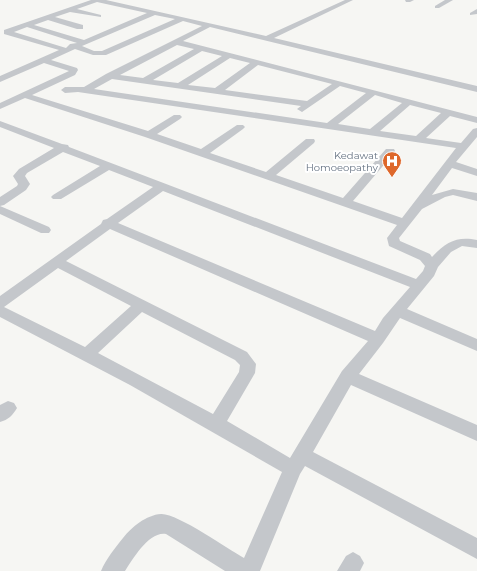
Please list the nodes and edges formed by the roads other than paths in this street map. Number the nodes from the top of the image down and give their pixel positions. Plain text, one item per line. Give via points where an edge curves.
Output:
1 (97, 0) edge
2 (350, 0) edge
3 (450, 0) edge
4 (110, 2) edge
5 (436, 7) dead end
6 (69, 10) junction
7 (153, 13) junction
8 (99, 16) dead end
9 (47, 17) junction
10 (182, 19) junction
11 (26, 25) junction
12 (209, 25) junction
13 (80, 27) dead end
14 (266, 39) junction
15 (83, 42) junction
16 (176, 42) junction
17 (69, 48) junction
18 (201, 48) junction
19 (229, 55) junction
20 (44, 60) junction
21 (257, 62) junction
22 (109, 76) junction
23 (0, 79) edge
24 (144, 81) junction
25 (339, 83) junction
26 (180, 86) junction
27 (477, 89) edge
28 (65, 90) dead end
29 (86, 90) junction
30 (217, 92) junction
31 (373, 92) junction
32 (24, 95) junction
33 (408, 102) junction
34 (308, 104) junction
35 (0, 106) edge
36 (448, 112) junction
37 (177, 117) dead end
38 (286, 119) junction
39 (477, 120) edge
40 (0, 124) edge
41 (331, 125) junction
42 (240, 127) dead end
43 (373, 132) junction
44 (149, 134) junction
45 (419, 139) junction
46 (471, 140) edge
47 (310, 141) dead end
48 (64, 147) junction
49 (390, 151) dead end
50 (203, 153) junction
51 (450, 164) junction
52 (108, 166) junction
53 (477, 173) edge
54 (268, 176) junction
55 (160, 186) junction
56 (57, 197) dead end
57 (477, 197) edge
58 (0, 202) edge
59 (346, 202) junction
60 (418, 208) junction
61 (0, 210) edge
62 (107, 223) junction
63 (404, 223) junction
64 (44, 230) dead end
65 (477, 244) edge
66 (57, 262) junction
67 (432, 265) junction
68 (419, 285) junction
69 (0, 303) edge
70 (141, 305) junction
71 (0, 311) edge
72 (397, 311) junction
73 (378, 339) junction
74 (477, 345) edge
75 (87, 354) junction
76 (348, 376) junction
77 (216, 424) junction
78 (477, 433) edge
79 (298, 462) junction
80 (477, 549) edge
81 (112, 571) edge
82 (245, 571) edge
83 (249, 571) edge

1 - 4 street
1 - 6 street
2 - 14 street
3 - 5 street
4 - 7 street
6 - 8 street
6 - 9 street
7 - 10 street
7 - 15 street
9 - 11 street
9 - 13 street
10 - 12 street
10 - 17 street via 103,53
11 - 15 street
11 - 17 street via 7,33
12 - 14 street
12 - 16 street
14 - 27 street
15 - 17 street
16 - 18 street
16 - 22 street
17 - 20 street
18 - 19 street
18 - 24 street
19 - 21 street
19 - 26 street
20 - 23 street
20 - 32 street via 74,70
21 - 25 street
21 - 30 street
22 - 24 street
22 - 29 street
24 - 26 street
25 - 31 street
25 - 34 street
26 - 30 street
28 - 29 street
29 - 38 street
30 - 34 street
31 - 33 street
31 - 41 street
32 - 35 street
32 - 44 street
33 - 36 street
33 - 43 street
34 - 38 street
36 - 39 street
36 - 45 street
37 - 44 street
38 - 41 street
40 - 48 street
41 - 43 street
42 - 50 street
43 - 45 street
44 - 50 street
45 - 46 street
46 - 51 street
47 - 54 street
48 - 52 street
48 - 58 street via 23,171 19,176 24,184 22,188
49 - 59 street
50 - 54 street
51 - 53 street
51 - 60 street
52 - 55 street
52 - 56 street
54 - 59 street
55 - 62 street
55 - 68 street
57 - 60 street via 453,192 441,195
59 - 63 street
60 - 63 street
61 - 64 street
62 - 66 street
62 - 73 street
63 - 67 street via 393,238 394,243 425,257
65 - 67 street via 461,241 454,244
66 - 69 street
66 - 70 street
67 - 68 street
68 - 72 street
70 - 75 street
70 - 77 street via 241,356 248,364 246,373
71 - 75 street
72 - 73 street
72 - 74 street
73 - 76 street
75 - 77 street
76 - 78 street
76 - 79 street
77 - 79 street
79 - 80 street
79 - 83 street
81 - 82 street via 139,537 150,527 160,524 171,526

